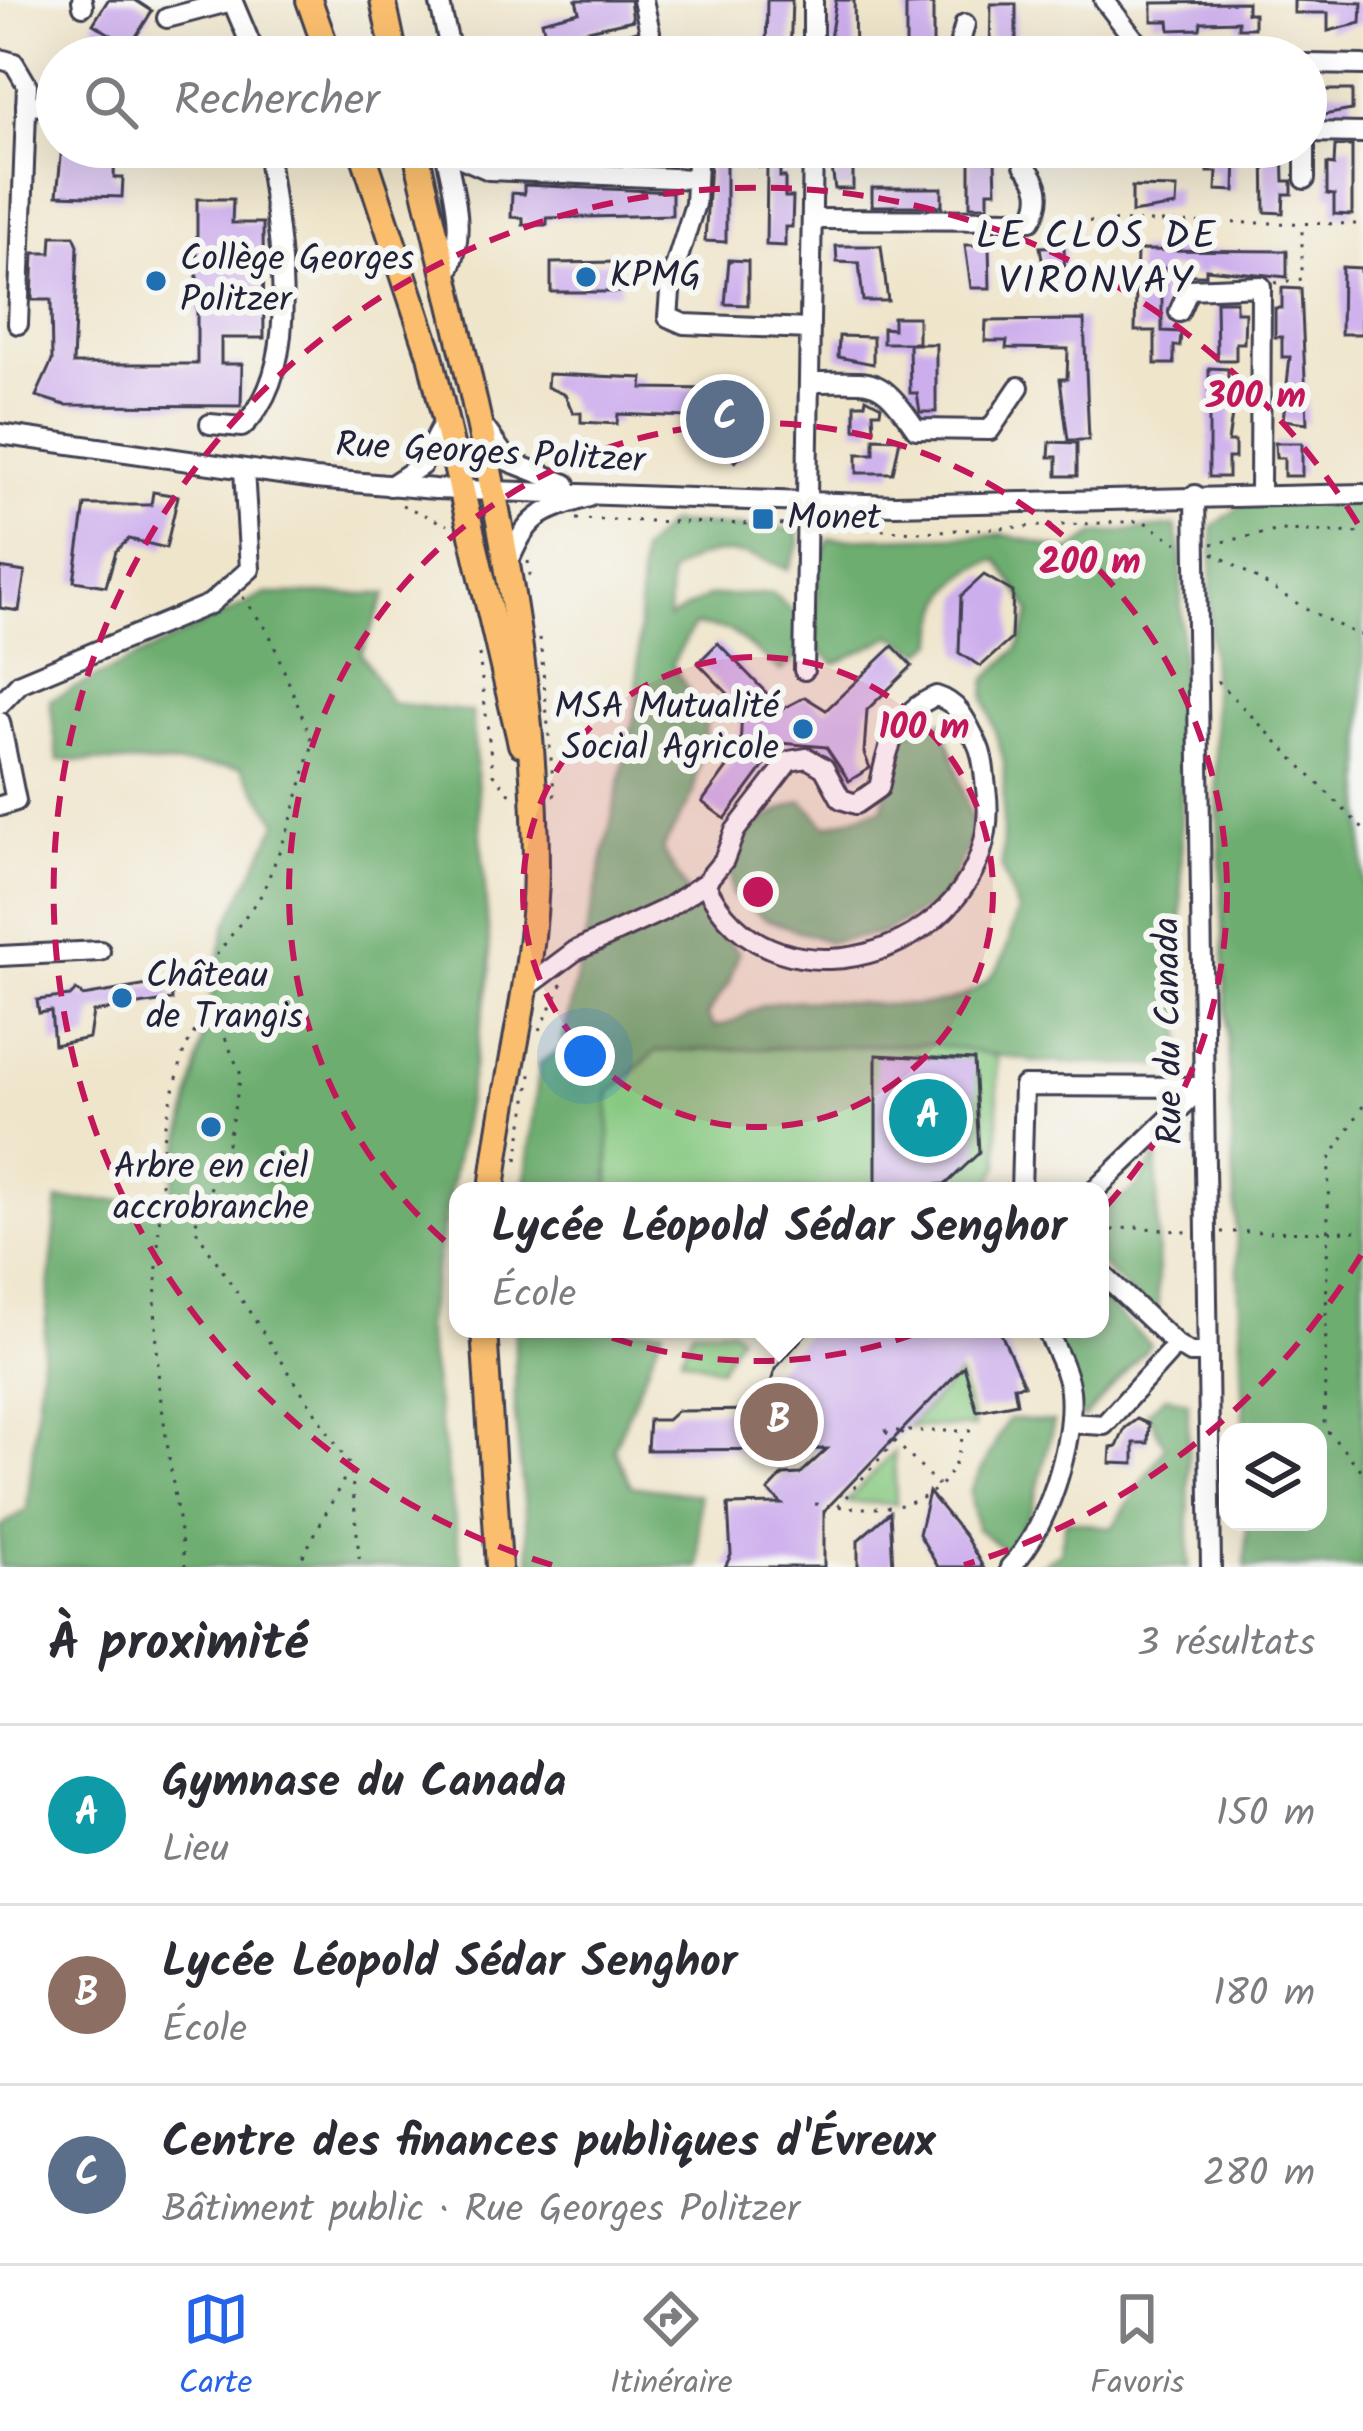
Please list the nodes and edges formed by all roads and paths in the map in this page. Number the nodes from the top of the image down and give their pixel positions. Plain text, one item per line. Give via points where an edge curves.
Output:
1 (232, 0) edge
2 (309, 0) edge
3 (383, 0) edge
4 (439, 0) edge
5 (643, 0) edge
6 (813, 0) edge
7 (1104, 0) edge
8 (166, 18) dead end
9 (965, 24) dead end
10 (247, 36) edge
11 (322, 36) edge
12 (391, 36) edge
13 (447, 36) edge
14 (649, 36) edge
15 (813, 36) edge
16 (962, 36) edge
17 (1130, 36) edge
18 (0, 58) edge
19 (1327, 64) edge
20 (1363, 65) edge
21 (26, 105) junction
22 (36, 105) edge
23 (1327, 132) edge
24 (1363, 133) edge
25 (269, 168) edge
26 (368, 168) edge
27 (420, 168) edge
28 (448, 168) edge
29 (485, 168) edge
30 (813, 168) edge
31 (1028, 168) edge
32 (1305, 168) edge
33 (1305, 179) dead end
34 (813, 219) junction
35 (1031, 220) junction
36 (1302, 224) junction
37 (1363, 224) edge
38 (444, 280) junction
39 (1261, 286) junction
40 (1179, 312) dead end
41 (18, 324) dead end
42 (809, 329) junction
43 (812, 382) junction
44 (1018, 387) dead end
45 (470, 402) junction
46 (445, 412) junction
47 (210, 424) dead end
48 (0, 434) edge
49 (244, 470) junction
50 (461, 489) junction
51 (490, 490) junction
52 (605, 492) junction
53 (1260, 493) junction
54 (387, 494) junction
55 (1363, 494) edge
56 (1195, 495) junction
57 (809, 502) junction
58 (568, 519) dead end
59 (809, 525) junction
60 (456, 530) junction
61 (1363, 533) edge
62 (1192, 548) junction
63 (507, 567) junction
64 (235, 586) junction
65 (1363, 636) edge
66 (478, 652) dead end
67 (1200, 664) junction
68 (804, 670) dead end
69 (0, 704) edge
70 (0, 722) edge
71 (524, 799) junction
72 (0, 806) edge
73 (1363, 829) edge
74 (706, 883) junction
75 (100, 951) dead end
76 (0, 956) edge
77 (527, 987) junction
78 (210, 1004) junction
79 (1202, 1087) junction
80 (1363, 1106) edge
81 (494, 1182) edge
82 (1021, 1182) edge
83 (1103, 1182) edge
84 (1109, 1231) edge
85 (1363, 1231) edge
86 (1206, 1232) junction
87 (1328, 1232) junction
88 (1109, 1280) edge
89 (485, 1338) edge
90 (1050, 1338) edge
91 (1207, 1353) junction
92 (1168, 1354) dead end
93 (1070, 1423) junction
94 (904, 1431) junction
95 (963, 1431) junction
96 (979, 1431) dead end
97 (897, 1443) junction
98 (351, 1467) junction
99 (1363, 1472) edge
100 (939, 1486) junction
101 (815, 1504) dead end
102 (837, 1507) junction
103 (185, 1567) edge
104 (297, 1567) edge
105 (360, 1567) edge
106 (499, 1567) edge
107 (1010, 1567) edge
108 (1211, 1567) edge

1 - 8 street
1 - 10 street
2 - 11 main road
3 - 12 main road
4 - 13 street
5 - 14 street
6 - 15 street
7 - 17 street
9 - 16 street
18 - 21 street via 14,63
19 - 20 street
21 - 22 street
21 - 41 street
23 - 24 street
25 - 47 street via 285,304 271,381 242,427
26 - 46 main road
27 - 38 main road
28 - 38 street via 459,229
29 - 42 street via 696,171 668,317
30 - 34 street
31 - 35 street via 1038,180
32 - 33 street
34 - 35 street
34 - 42 street
35 - 36 path
36 - 37 path
36 - 39 path via 1302,279
38 - 45 main road
39 - 40 street via 1189,289
39 - 53 street
42 - 43 street
43 - 44 street via 873,382 889,390 916,429 990,430
43 - 57 street
45 - 51 main road
45 - 52 street via 508,460
46 - 50 main road
46 - 54 street via 431,454
48 - 49 street, Rue Georges Politzer
49 - 54 street, Rue Georges Politzer
49 - 64 street via 250,569
50 - 51 street, Rue Georges Politzer
50 - 54 street, Rue Georges Politzer
50 - 60 main road
51 - 52 street, Rue Georges Politzer
51 - 63 main road
52 - 57 street, Rue Georges Politzer
52 - 63 street via 535,517
53 - 55 street
53 - 56 street, Rue Georges Politzer
54 - 60 path
56 - 57 street, Rue Georges Politzer
56 - 62 street, Rue du Canada
57 - 59 street
58 - 59 path
59 - 62 path via 918,532 1143,521
59 - 68 street
60 - 71 main road
61 - 62 path via 1281,530
62 - 65 path
62 - 67 street, Rue du Canada
63 - 71 main road via 527,675
64 - 69 street via 163,625 20,682
64 - 78 path via 268,633 313,743 262,894 215,957
66 - 71 path via 493,774
67 - 73 path
67 - 79 street, Rue du Canada
70 - 72 street via 16,801
71 - 77 main road via 536,886
74 - 74 street via 716,905 747,933 808,956 884,953 930,925 964,890 990,813 981,752 961,711 936,696 912,711 890,738 879,788 856,804 841,800 824,768 807,758 789,761 734,831
74 - 77 street via 575,951
75 - 76 street
77 - 81 main road
78 - 98 path via 241,1075 225,1154 194,1227
78 - 103 path via 184,1051 164,1128 156,1242 159,1387
79 - 82 street via 1024,1087
79 - 83 street
79 - 86 street, Rue du Canada
80 - 87 path via 1329,1161
84 - 86 path
85 - 87 path
86 - 87 path
86 - 91 street, Rue du Canada
87 - 99 path via 1324,1427
88 - 91 street via 1177,1345
89 - 106 main road
90 - 93 street via 1066,1376
91 - 108 street, Rue du Canada
92 - 93 street via 1103,1425
93 - 107 street via 1044,1512
94 - 95 path
94 - 97 path
94 - 97 path via 884,1431
95 - 96 path
95 - 100 path
97 - 100 path
97 - 102 path
98 - 104 path
98 - 105 path
100 - 102 path via 902,1507
101 - 102 path

